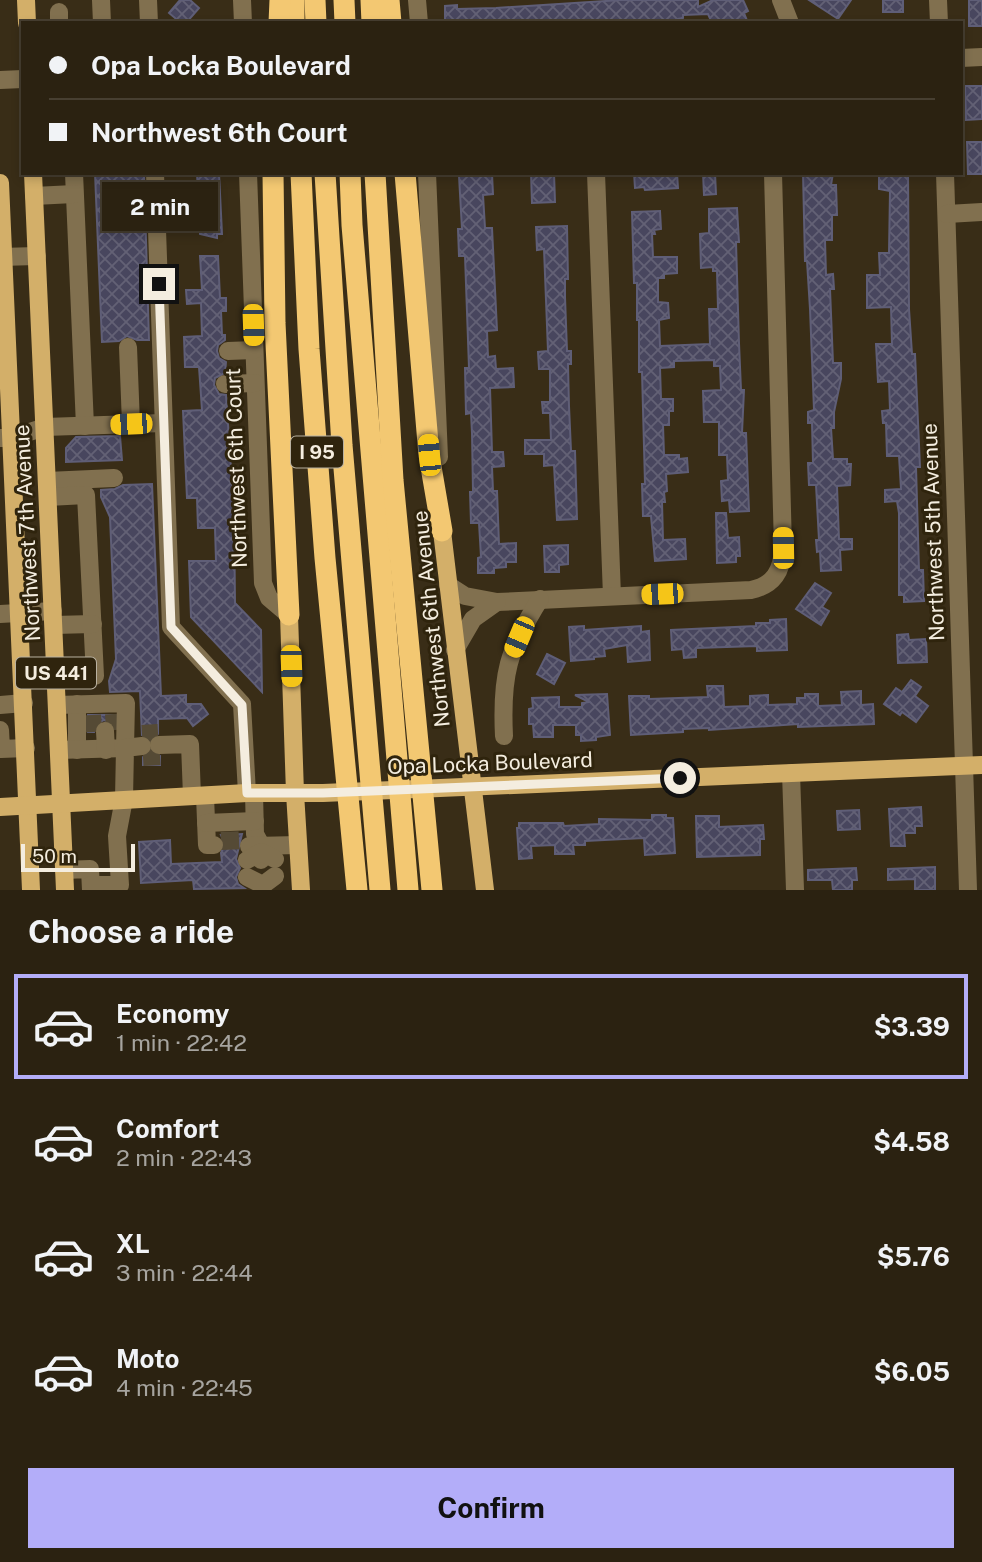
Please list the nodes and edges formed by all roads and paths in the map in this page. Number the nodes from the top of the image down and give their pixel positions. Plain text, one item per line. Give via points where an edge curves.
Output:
1 (26, 0) edge
2 (101, 0) edge
3 (148, 0) edge
4 (242, 0) edge
5 (280, 0) edge
6 (294, 0) edge
7 (316, 0) edge
8 (344, 0) edge
9 (371, 0) edge
10 (389, 0) edge
11 (417, 0) edge
12 (781, 0) edge
13 (939, 0) edge
14 (27, 21) edge
15 (102, 21) edge
16 (149, 21) edge
17 (243, 21) edge
18 (279, 21) edge
19 (294, 21) edge
20 (316, 21) edge
21 (345, 21) edge
22 (372, 21) edge
23 (391, 21) edge
24 (419, 21) edge
25 (789, 21) edge
26 (939, 21) edge
27 (982, 57) edge
28 (963, 58) edge
29 (21, 79) edge
30 (0, 80) edge
31 (33, 175) edge
32 (74, 175) edge
33 (155, 175) edge
34 (248, 175) edge
35 (273, 175) edge
36 (301, 175) edge
37 (324, 175) edge
38 (350, 175) edge
39 (376, 175) edge
40 (405, 175) edge
41 (427, 175) edge
42 (596, 175) edge
43 (773, 175) edge
44 (945, 175) edge
45 (0, 183) edge
46 (74, 194) junction
47 (34, 196) junction
48 (982, 212) edge
49 (947, 214) junction
50 (37, 256) junction
51 (2, 257) edge
52 (3, 304) edge
53 (128, 347) dead end
54 (4, 348) edge
55 (254, 350) junction
56 (228, 351) dead end
57 (255, 383) junction
58 (225, 384) dead end
59 (4, 389) edge
60 (163, 423) junction
61 (131, 424) junction
62 (85, 426) junction
63 (45, 427) junction
64 (6, 438) edge
65 (114, 478) dead end
66 (7, 489) edge
67 (47, 489) junction
68 (442, 531) junction
69 (447, 585) junction
70 (612, 596) junction
71 (540, 599) junction
72 (497, 602) junction
73 (20, 613) junction
74 (0, 614) edge
75 (289, 615) junction
76 (53, 618) junction
77 (93, 624) junction
78 (456, 650) junction
79 (96, 676) dead end
80 (24, 703) junction
81 (0, 705) edge
82 (57, 705) junction
83 (101, 715) junction
84 (0, 730) edge
85 (504, 736) dead end
86 (133, 747) junction
87 (26, 748) junction
88 (0, 749) edge
89 (59, 750) junction
90 (982, 765) edge
91 (962, 766) junction
92 (791, 773) junction
93 (473, 785) junction
94 (251, 793) junction
95 (295, 793) junction
96 (198, 796) junction
97 (124, 799) junction
98 (61, 803) junction
99 (28, 806) junction
100 (0, 807) edge
101 (255, 821) junction
102 (206, 823) junction
103 (219, 845) dead end
104 (298, 845) junction
105 (258, 863) edge
106 (64, 870) junction
107 (91, 888) edge
108 (32, 890) edge
109 (65, 890) edge
110 (302, 890) edge
111 (357, 890) edge
112 (380, 890) edge
113 (408, 890) edge
114 (432, 890) edge
115 (485, 890) edge
116 (795, 890) edge
117 (968, 890) edge

1 - 14 main road
2 - 15 street
3 - 16 street
4 - 17 street
5 - 18 highway
6 - 19 highway
7 - 20 highway
8 - 21 highway
9 - 22 highway
10 - 23 highway
11 - 24 street
12 - 25 street
13 - 26 street
27 - 28 street
29 - 30 street
31 - 47 main road, Northwest 7th Avenue / US 441
32 - 46 street
33 - 60 street
34 - 55 street, Northwest 6th Court
35 - 75 highway
36 - 111 highway, I 95 via 325,558
37 - 112 highway
38 - 113 highway
39 - 114 highway via 393,480
40 - 68 highway via 429,455
41 - 68 street, Northwest 6th Avenue
42 - 70 street
43 - 70 street via 783,548 779,572 766,585 751,590
44 - 49 street, Northwest 5th Avenue
45 - 51 main road, Northwest 7th Avenue / US 441
46 - 47 street
46 - 62 street
47 - 50 main road, Northwest 7th Avenue / US 441
48 - 49 street
49 - 91 street, Northwest 5th Avenue
50 - 51 street
50 - 63 main road, Northwest 7th Avenue / US 441
51 - 52 main road, Northwest 7th Avenue / US 441
52 - 54 main road, Northwest 7th Avenue / US 441
53 - 61 street
54 - 59 main road, Northwest 7th Avenue / US 441
55 - 56 street
55 - 57 street, Northwest 6th Court
57 - 58 street
57 - 75 street, Northwest 6th Court via 263,583 269,598
59 - 64 main road, Northwest 7th Avenue / US 441
60 - 61 street
60 - 94 street via 171,627 242,705
61 - 62 street
62 - 63 street
63 - 64 street
63 - 67 main road, Northwest 7th Avenue / US 441
64 - 66 main road, Northwest 7th Avenue / US 441
65 - 67 street
66 - 73 main road, Northwest 7th Avenue / US 441
67 - 76 main road, Northwest 7th Avenue / US 441
67 - 77 street via 86,495
68 - 69 main road, Northwest 6th Avenue
69 - 72 street via 464,596
69 - 78 main road, Northwest 6th Avenue
70 - 71 street
71 - 72 street
71 - 85 street via 507,667
72 - 78 street via 473,619
73 - 74 street
73 - 76 street
73 - 80 main road, Northwest 7th Avenue / US 441
75 - 95 main road
76 - 77 street
76 - 82 main road, Northwest 7th Avenue / US 441
77 - 79 street
78 - 93 main road, Northwest 6th Avenue
80 - 81 street
80 - 87 main road, Northwest 7th Avenue / US 441
82 - 83 street
82 - 89 main road, Northwest 7th Avenue / US 441
83 - 86 street
83 - 86 street
83 - 86 street via 126,703
84 - 88 street
86 - 89 street
86 - 96 street via 190,744
86 - 97 street
87 - 88 street
87 - 99 main road, Northwest 7th Avenue / US 441
89 - 98 main road, Northwest 7th Avenue / US 441
90 - 91 main road, Opa Locka Boulevard
91 - 92 main road, Opa Locka Boulevard
91 - 117 street, Northwest 5th Avenue
92 - 93 main road, Opa Locka Boulevard
92 - 116 street
93 - 95 main road, Opa Locka Boulevard
93 - 115 main road, Northwest 6th Avenue
94 - 95 main road, Opa Locka Boulevard
94 - 96 main road, Opa Locka Boulevard
94 - 101 street
95 - 104 main road
96 - 97 main road, Opa Locka Boulevard
96 - 102 street
97 - 98 main road, Opa Locka Boulevard
97 - 107 street via 117,836 120,885
98 - 99 main road, Opa Locka Boulevard
98 - 106 main road, Northwest 7th Avenue / US 441
99 - 100 main road, Opa Locka Boulevard
99 - 108 main road, Northwest 7th Avenue / US 441
101 - 102 street
101 - 105 street
102 - 103 street via 207,845
104 - 105 street
104 - 110 main road
106 - 107 street via 90,869
106 - 109 main road, Northwest 7th Avenue / US 441

